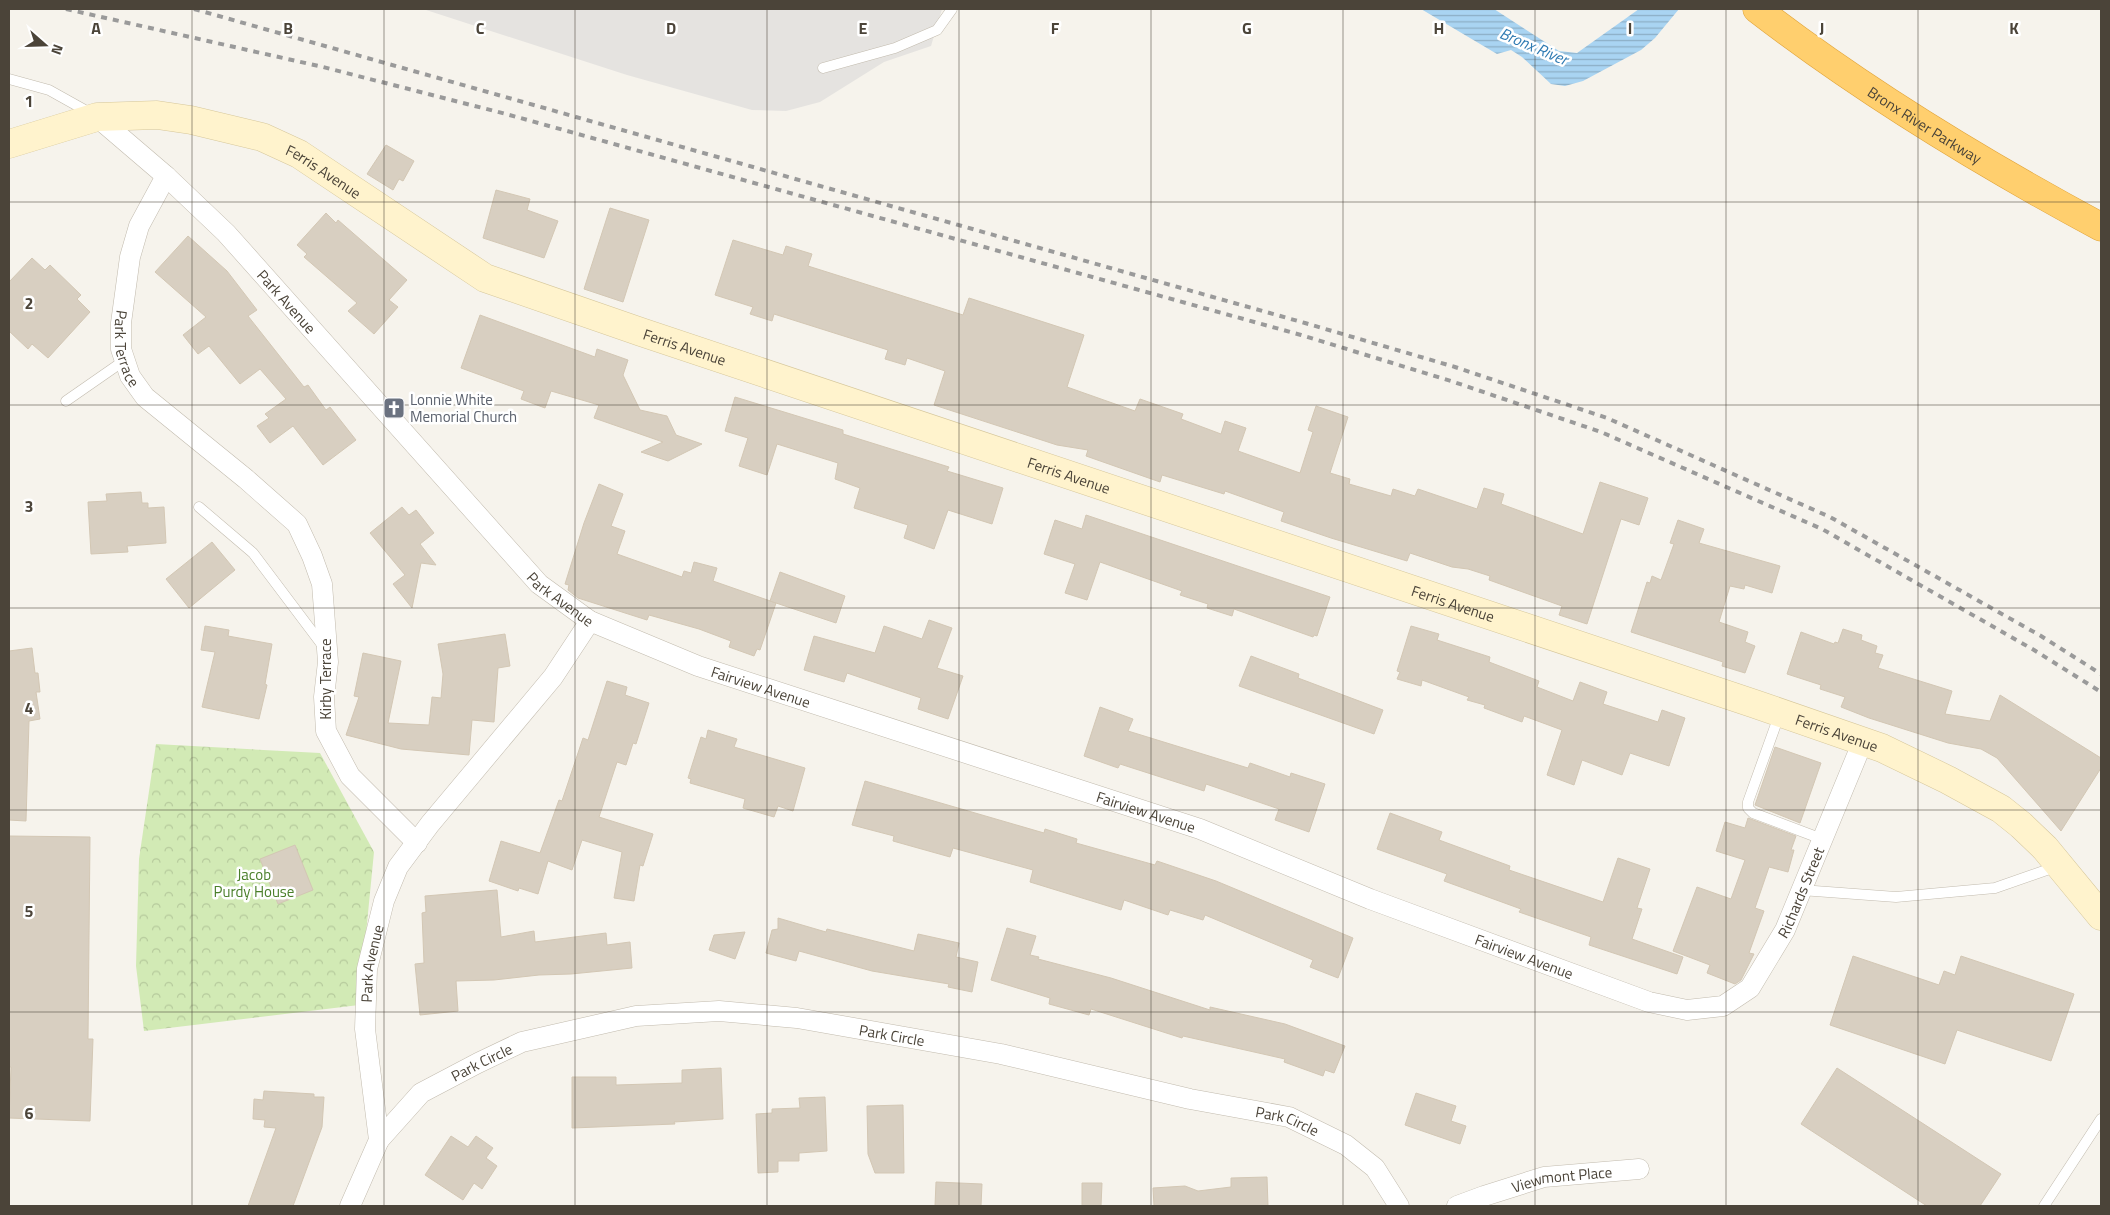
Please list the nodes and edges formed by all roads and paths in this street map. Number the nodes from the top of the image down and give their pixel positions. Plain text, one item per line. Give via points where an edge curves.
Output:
1 (952, 9) edge
2 (1757, 9) edge
3 (823, 68) dead end
4 (9, 79) edge
5 (97, 117) junction
6 (9, 144) edge
7 (166, 176) junction
8 (2101, 227) edge
9 (125, 360) junction
10 (66, 401) dead end
11 (246, 479) joint
12 (199, 506) dead end
13 (590, 621) junction
14 (327, 650) junction
15 (1780, 712) junction
16 (1862, 740) junction
17 (1822, 838) junction
18 (417, 843) junction
19 (2059, 865) junction
20 (1801, 890) junction
21 (2101, 916) edge
22 (1699, 1009) joint
23 (2101, 1119) edge
24 (379, 1140) junction
25 (1639, 1169) dead end
26 (350, 1206) edge
27 (1399, 1206) edge
28 (1457, 1206) edge
29 (2044, 1206) edge

1 - 3 lane via 937,30 895,48
2 - 8 highway, Bronx River Parkway via 1904,114
4 - 5 lane via 49,90
5 - 6 street, Ferris Avenue
5 - 7 street, Park Avenue
5 - 15 street, Ferris Avenue via 166,116 262,137 299,154 485,278
7 - 9 street, Park Terrace via 139,226 130,258 121,323
7 - 13 street, Park Avenue via 226,233 539,584
9 - 10 lane
9 - 11 street, Park Terrace via 130,376 145,397
11 - 14 street, Kirby Terrace via 297,524 322,584
12 - 14 lane via 253,553
13 - 18 street, Park Avenue via 553,677
13 - 22 street, Fairview Avenue via 698,666 1200,829 1370,898 1649,1002 1687,1010
14 - 18 street, Kirby Terrace via 326,731 350,776
15 - 16 street, Ferris Avenue
15 - 17 lane via 1748,808 1753,813
16 - 17 street, Richards Street
16 - 19 street, Ferris Avenue via 1948,780 2001,810 2022,825
17 - 20 street, Richards Street
18 - 24 street, Park Avenue via 398,867 384,901 367,969 365,1029
19 - 20 lane via 1995,888 1896,897
19 - 21 street, Ferris Avenue
20 - 22 street, Richards Street via 1785,930 1750,988 1723,1006
23 - 29 lane
24 - 26 street
24 - 27 street, Park Circle via 421,1094 522,1042 636,1016 718,1012 797,1018 1001,1054 1190,1099 1288,1118 1346,1145 1375,1168
25 - 28 street, Viewmont Place via 1544,1177

